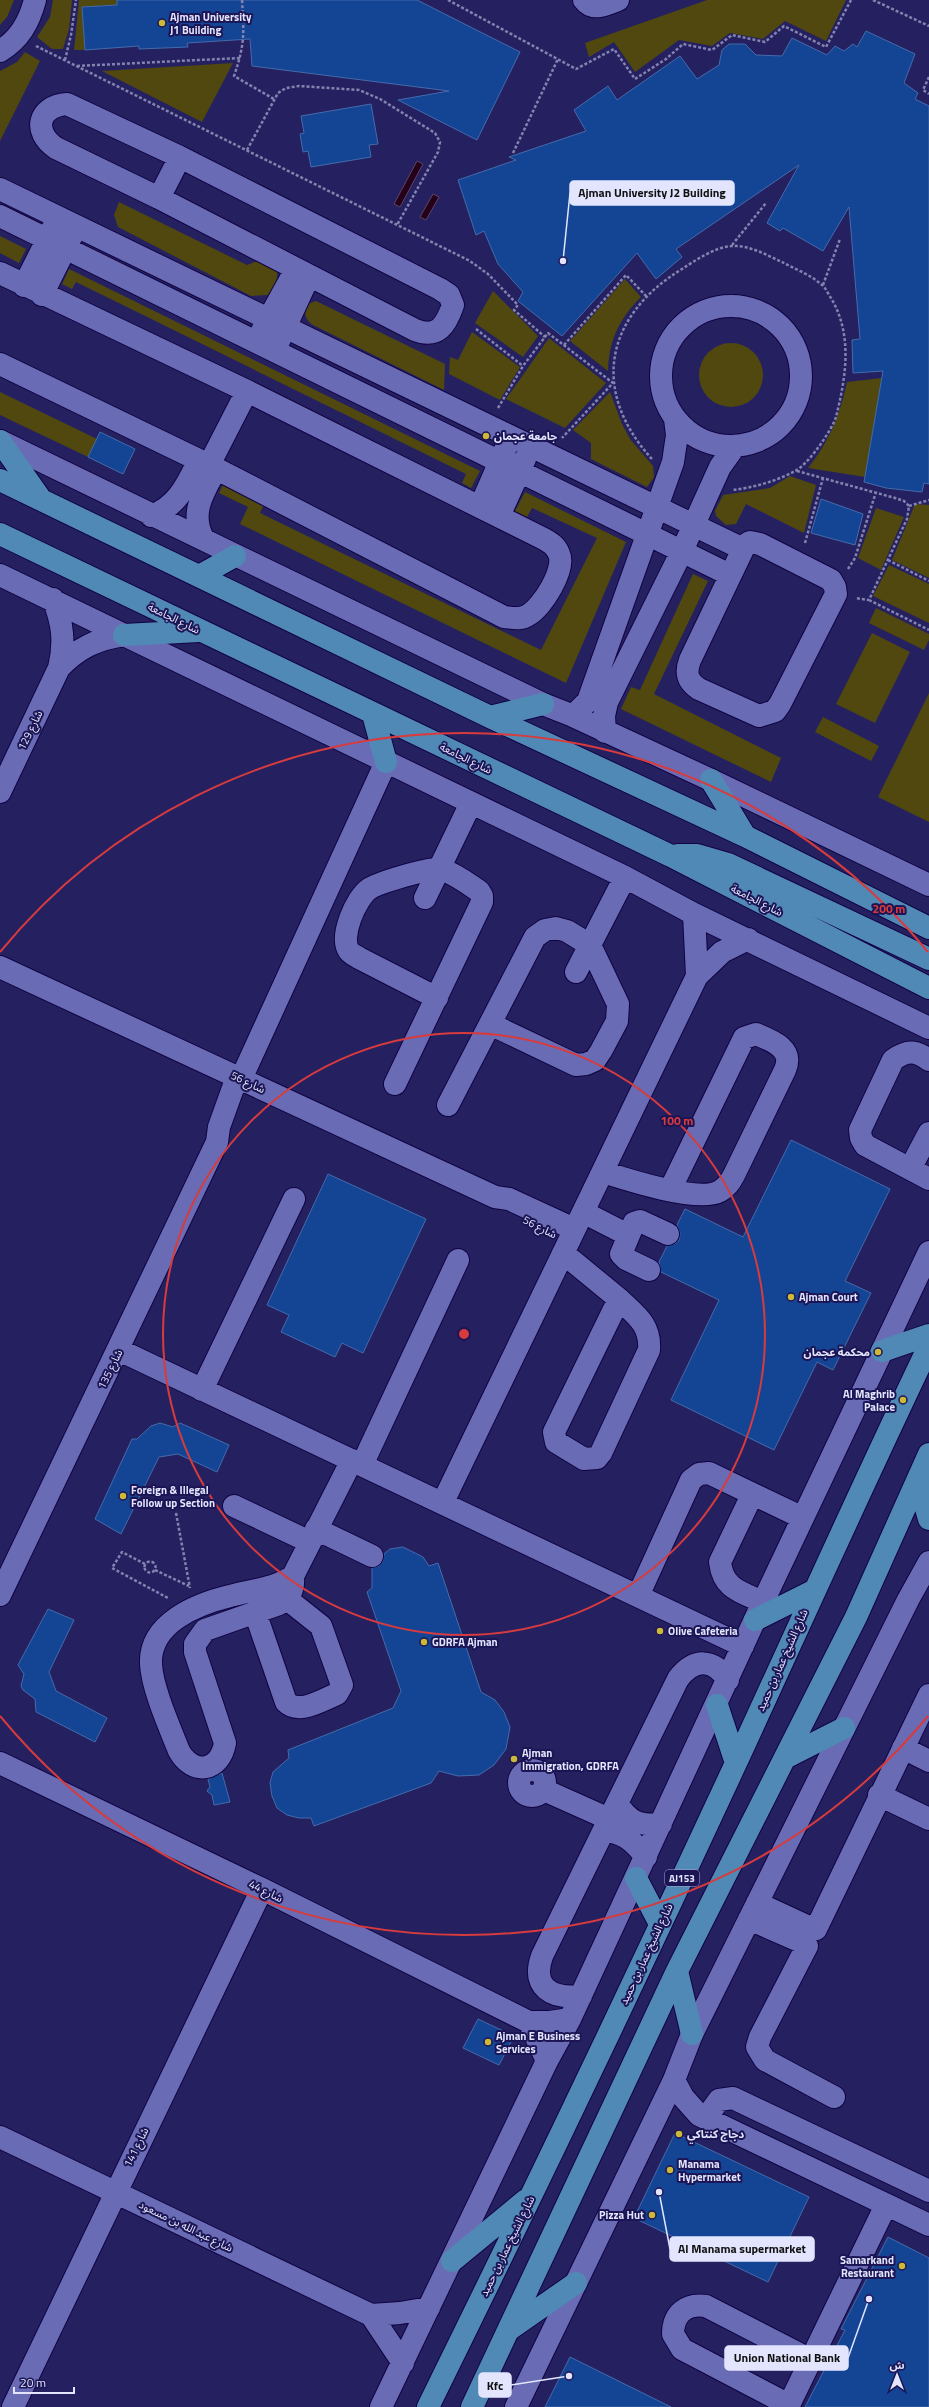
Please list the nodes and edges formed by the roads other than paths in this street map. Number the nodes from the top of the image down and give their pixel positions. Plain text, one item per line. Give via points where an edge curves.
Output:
1 (35, 0) edge
2 (584, 0) edge
3 (618, 0) edge
4 (0, 51) edge
5 (180, 157) junction
6 (0, 189) edge
7 (159, 198) junction
8 (0, 216) edge
9 (67, 222) junction
10 (56, 244) junction
11 (302, 272) junction
12 (0, 274) edge
13 (33, 290) junction
14 (276, 324) junction
15 (265, 346) junction
16 (0, 364) edge
17 (247, 391) junction
18 (675, 419) junction
19 (511, 438) junction
20 (0, 441) edge
21 (735, 446) junction
22 (538, 451) junction
23 (208, 465) junction
24 (509, 466) junction
25 (0, 480) edge
26 (41, 499) junction
27 (656, 508) junction
28 (489, 511) junction
29 (151, 516) junction
30 (694, 526) junction
31 (0, 534) edge
32 (647, 535) junction
33 (204, 540) junction
34 (743, 549) junction
35 (682, 551) junction
36 (235, 556) junction
37 (0, 575) edge
38 (730, 575) junction
39 (199, 576) junction
40 (53, 599) junction
41 (202, 631) junction
42 (124, 635) junction
43 (60, 668) junction
44 (605, 681) junction
45 (542, 704) junction
46 (373, 714) junction
47 (571, 715) junction
48 (490, 717) junction
49 (605, 732) junction
50 (386, 762) junction
51 (711, 780) junction
52 (0, 792) edge
53 (471, 803) junction
54 (746, 836) junction
55 (671, 856) junction
56 (439, 869) junction
57 (624, 877) junction
58 (929, 885) edge
59 (425, 898) dead end
60 (694, 914) junction
61 (919, 921) edge
62 (929, 928) edge
63 (748, 939) junction
64 (590, 945) junction
65 (929, 959) edge
66 (0, 967) edge
67 (576, 972) dead end
68 (697, 976) junction
69 (908, 978) junction
70 (929, 988) edge
71 (929, 995) edge
72 (437, 998) junction
73 (490, 1024) junction
74 (929, 1028) edge
75 (929, 1060) edge
76 (243, 1080) junction
77 (395, 1084) dead end
78 (448, 1105) dead end
79 (929, 1133) edge
80 (910, 1169) junction
81 (603, 1172) junction
82 (929, 1179) edge
83 (670, 1190) junction
84 (294, 1199) dead end
85 (572, 1234) junction
86 (668, 1234) dead end
87 (628, 1235) junction
88 (929, 1252) edge
89 (458, 1260) dead end
90 (649, 1270) dead end
91 (619, 1299) junction
92 (929, 1335) edge
93 (929, 1346) edge
94 (119, 1350) junction
95 (882, 1351) junction
96 (202, 1390) junction
97 (929, 1454) edge
98 (357, 1462) junction
99 (918, 1479) junction
100 (752, 1494) junction
101 (443, 1502) junction
102 (234, 1506) dead end
103 (803, 1518) junction
104 (929, 1519) edge
105 (313, 1536) junction
106 (372, 1556) dead end
107 (929, 1565) edge
108 (293, 1576) junction
109 (813, 1591) junction
110 (0, 1595) edge
111 (638, 1596) junction
112 (929, 1596) edge
113 (287, 1599) junction
114 (908, 1600) junction
115 (759, 1611) junction
116 (256, 1612) junction
117 (743, 1646) junction
118 (728, 1680) junction
119 (928, 1698) edge
120 (717, 1705) junction
121 (844, 1728) junction
122 (903, 1748) junction
123 (785, 1758) junction
124 (929, 1761) edge
125 (0, 1763) edge
126 (736, 1763) junction
127 (544, 1790) dead end
128 (880, 1795) junction
129 (610, 1818) junction
130 (929, 1819) edge
131 (661, 1824) junction
132 (646, 1856) junction
133 (636, 1878) junction
134 (262, 1889) junction
135 (753, 1911) junction
136 (660, 1924) junction
137 (811, 1937) junction
138 (677, 1971) junction
139 (581, 1996) junction
140 (570, 2019) junction
141 (529, 2022) junction
142 (692, 2034) junction
143 (547, 2061) junction
144 (674, 2080) junction
145 (834, 2097) dead end
146 (702, 2116) junction
147 (656, 2119) junction
148 (0, 2137) edge
149 (929, 2191) edge
150 (114, 2192) junction
151 (532, 2196) junction
152 (886, 2204) junction
153 (929, 2225) edge
154 (452, 2261) junction
155 (576, 2283) junction
156 (429, 2308) junction
157 (371, 2315) junction
158 (509, 2330) junction
159 (811, 2360) junction
160 (403, 2363) junction
161 (789, 2406) edge
162 (13, 2407) edge
163 (381, 2407) edge
164 (428, 2407) edge
165 (472, 2407) edge
166 (516, 2407) edge

1 - 4 street via 30,18 18,37
2 - 3 street via 592,6 599,7
5 - 7 street
5 - 7 street via 67,104 56,105 46,111 41,121 41,132 46,142
5 - 11 street via 440,289 449,295 453,305 444,324 436,332 426,334
6 - 9 street
7 - 11 street
8 - 10 street
9 - 10 street
9 - 14 street
10 - 13 street
10 - 15 street
11 - 14 street
12 - 13 street
13 - 17 street
14 - 15 street
14 - 19 street
15 - 24 street
16 - 23 street
17 - 23 street
17 - 28 street
18 - 21 street via 692,434 712,444
18 - 21 street via 664,399 661,376 665,353 676,333 694,317 715,308 738,307 761,313 780,326 794,344 801,366 800,390 792,411 778,429 758,441
18 - 27 street via 676,449
19 - 22 street
19 - 24 street
20 - 26 main road
20 - 29 street
21 - 30 street via 720,467
22 - 24 street
22 - 27 street
23 - 28 street via 504,617 516,619 528,615 546,597 560,567 560,555 554,545
23 - 29 street via 175,502
23 - 33 street via 197,513 197,523
24 - 28 street
24 - 32 street
25 - 26 main road
26 - 39 main road
27 - 30 street
27 - 32 street
29 - 33 street
30 - 34 street
30 - 35 street
31 - 41 main road, شارع الجامعة
32 - 35 street
32 - 44 street
33 - 36 street
34 - 38 street
34 - 38 street via 750,542 755,542 831,580 836,590 780,704 775,711 759,716 699,689 691,684 687,677 687,668
35 - 38 street
35 - 44 street
36 - 39 main road
36 - 45 street
37 - 40 street
39 - 48 main road
40 - 42 street
40 - 43 street, شارع 129 via 63,633
41 - 42 main road
41 - 46 main road, شارع الجامعة
42 - 43 street, شارع 129 via 104,638 85,646
42 - 50 street
43 - 52 street, شارع 129
44 - 47 street via 583,707
44 - 49 street
45 - 47 street
45 - 48 main road
46 - 50 main road
46 - 55 main road, شارع الجامعة
47 - 49 street
48 - 54 main road
49 - 51 street
50 - 53 street
50 - 76 street, شارع 135
51 - 54 main road
51 - 58 street
53 - 56 street
53 - 57 street
54 - 61 main road
55 - 65 main road via 697,855 728,864
55 - 69 main road, شارع الجامعة
56 - 59 street
56 - 72 street via 479,891 482,902
56 - 72 street via 383,882 369,889 358,900 345,941 349,952
57 - 60 street
57 - 64 street
60 - 63 street
60 - 68 street
61 - 62 main road
63 - 68 street via 722,952
63 - 74 street
64 - 67 street
64 - 73 street via 567,931 556,928 545,930 535,937
64 - 73 street via 618,1004 619,1013 595,1060 576,1065
66 - 76 street, شارع 56
68 - 81 street
69 - 70 main road, شارع الجامعة
69 - 71 main road
72 - 77 street
73 - 78 street
75 - 80 street via 915,1052 903,1053 893,1060 860,1130 865,1145
76 - 85 street, شارع 56 via 495,1197 504,1208
76 - 94 street, شارع 135 via 219,1127 217,1142
79 - 80 street
80 - 82 street
81 - 83 street
81 - 85 street
83 - 83 street via 744,1038 756,1034 784,1050 788,1056 785,1070 729,1184 720,1191 710,1194
84 - 96 street
85 - 87 street
85 - 91 street
85 - 101 street
86 - 87 street via 637,1221
87 - 90 street via 621,1254
88 - 95 street
89 - 98 street
91 - 91 street via 554,1432 556,1442 584,1459 597,1458 601,1453 649,1350 647,1327
92 - 95 main road
93 - 109 main road, شارع الشيخ عمار بن حميد / AJ153
94 - 96 street
94 - 110 street, شارع 135
95 - 103 street
96 - 98 street
97 - 99 main road
98 - 101 street
98 - 105 street
99 - 104 main road
99 - 123 main road via 859,1610
100 - 103 street
100 - 111 street via 709,1473 699,1474 691,1480
100 - 115 street via 720,1562 721,1574 728,1584
101 - 111 street
102 - 105 street
103 - 115 street
105 - 106 street
105 - 108 street
107 - 114 street
108 - 113 street via 292,1592
108 - 116 street via 280,1584 223,1597 197,1607 166,1626 157,1637 150,1664 179,1751 191,1766 200,1768 218,1761 225,1743 195,1652 195,1644 205,1630
109 - 115 main road
109 - 126 main road, شارع الشيخ عمار بن حميد / AJ153
111 - 117 street
112 - 114 street
113 - 116 street
113 - 116 street via 321,1626 342,1685 338,1694 298,1708 291,1707 286,1702
114 - 121 street
115 - 117 street
117 - 118 street
118 - 120 street
118 - 129 street via 721,1670 710,1664 697,1664 686,1669 678,1679
119 - 122 street
120 - 126 main road
120 - 131 street
121 - 123 main road
121 - 135 street
122 - 124 street
122 - 128 street
123 - 138 main road
125 - 134 street, شارع 44
126 - 136 main road, شارع الشيخ عمار بن حميد / AJ153
127 - 129 street
128 - 130 street
128 - 137 street
129 - 131 street via 646,1825
129 - 132 street via 612,1831 628,1837
129 - 139 street via 538,1967 542,1984 555,1995
131 - 132 street
132 - 133 street
133 - 136 main road
133 - 139 street
134 - 141 street, شارع 44
134 - 150 street, شارع 141
135 - 137 street
135 - 142 street
136 - 151 main road, شارع الشيخ عمار بن حميد / AJ153
137 - 145 street via 757,2047 764,2060
138 - 142 main road
138 - 158 main road
139 - 140 street
140 - 141 street, شارع 44
140 - 143 street
141 - 143 street
142 - 144 street
143 - 154 street
144 - 146 street via 683,2097
144 - 147 street
146 - 147 street via 673,2114
146 - 149 street via 719,2100 733,2098
146 - 152 street
147 - 155 street
148 - 150 street, شارع عبد الله بن مسعود
150 - 157 street, شارع عبد الله بن مسعود
150 - 162 street, شارع 141
151 - 154 main road
151 - 164 main road, شارع الشيخ عمار بن حميد / AJ153
152 - 153 street
152 - 159 street
154 - 156 street
155 - 158 main road
155 - 166 street
156 - 157 street, شارع عبد الله بن مسعود
156 - 160 street
157 - 160 street
158 - 165 main road
159 - 161 street
159 - 161 street via 706,2306 689,2306 676,2317 673,2334 682,2349
160 - 163 street

